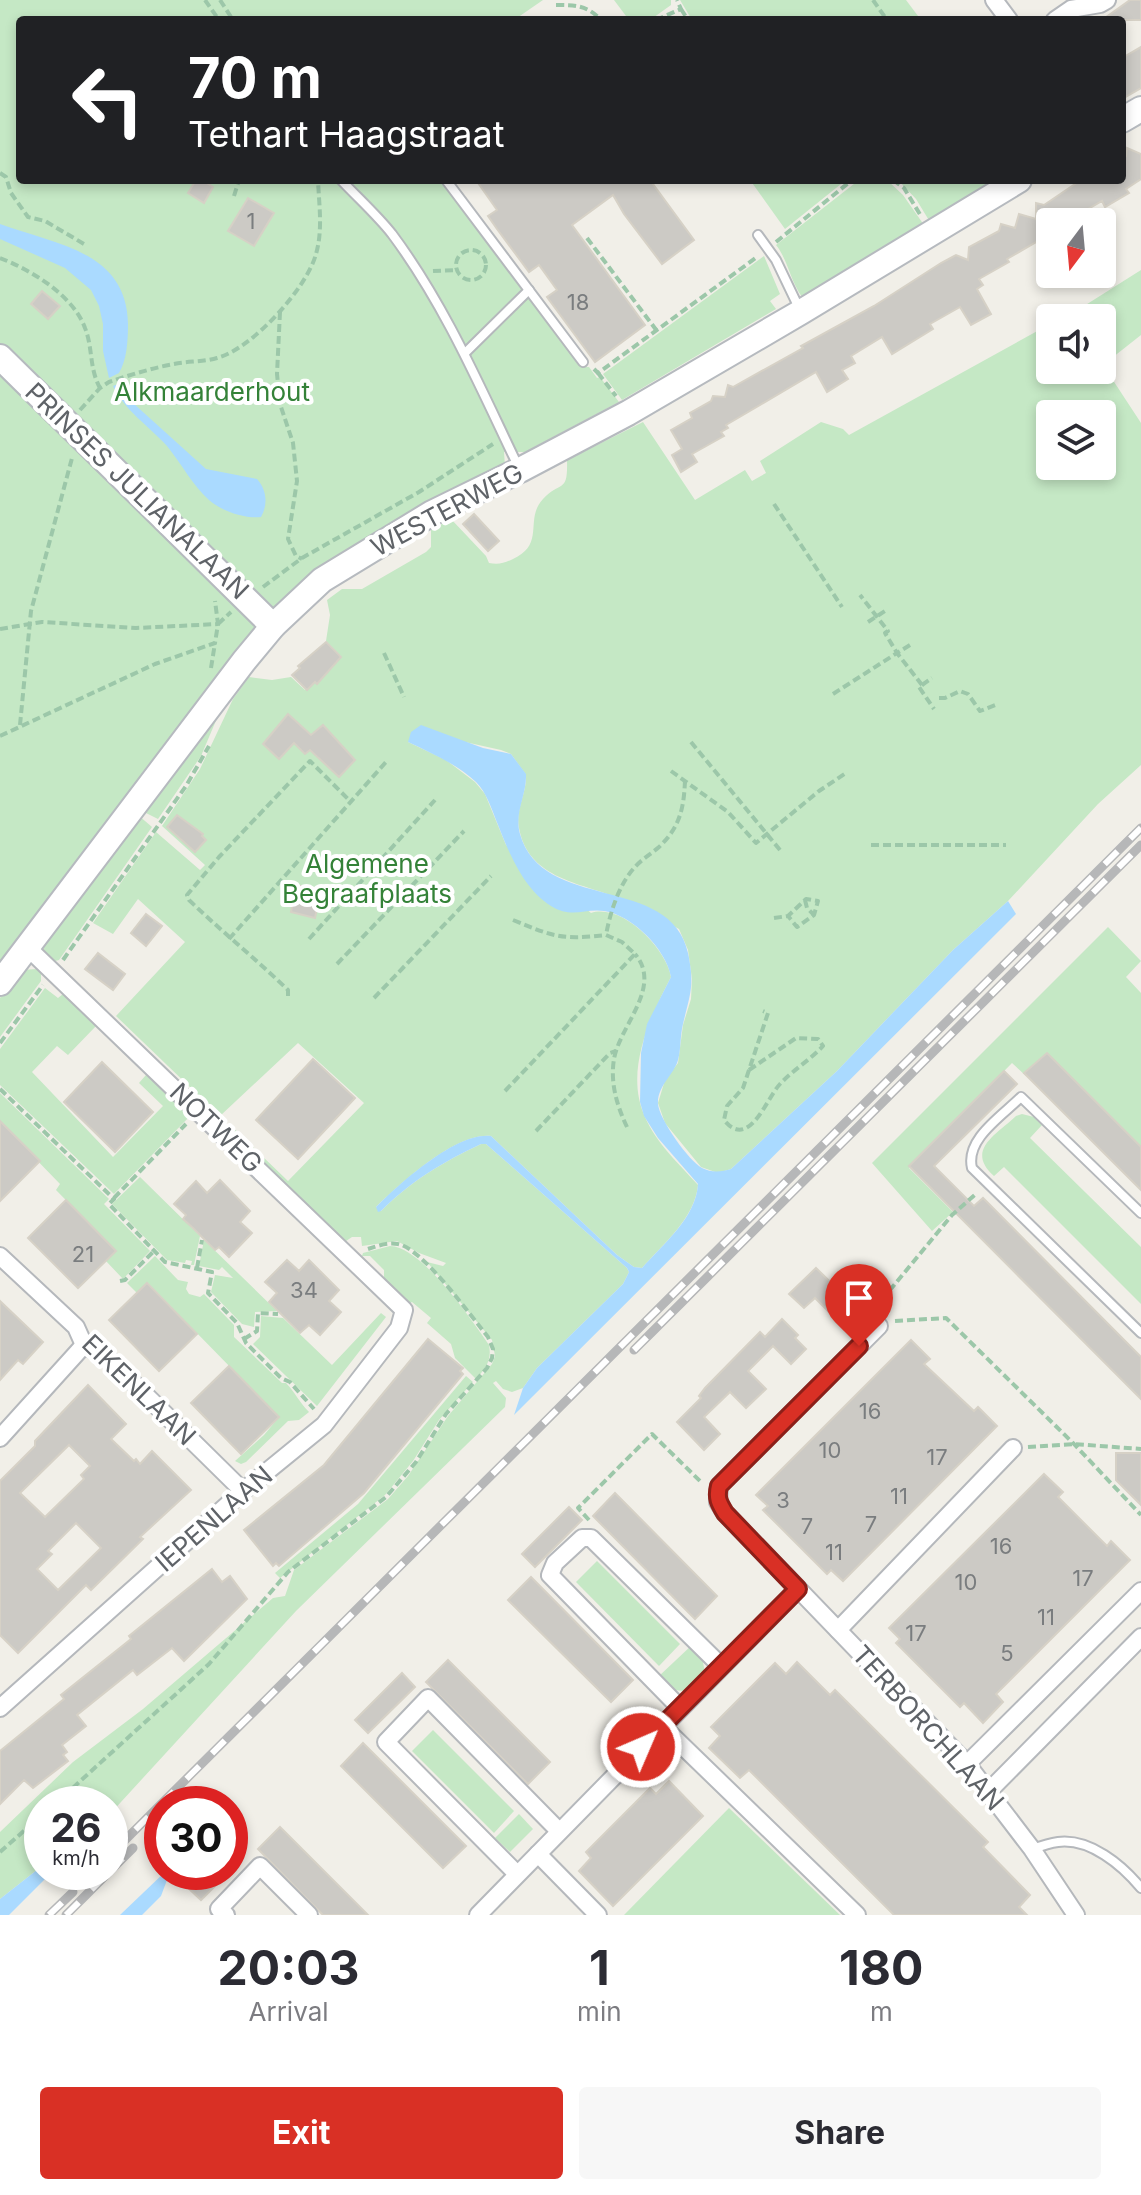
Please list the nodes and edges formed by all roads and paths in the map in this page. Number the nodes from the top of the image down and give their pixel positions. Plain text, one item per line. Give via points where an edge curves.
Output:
1 (677, 0) edge
2 (1107, 0) edge
3 (556, 5) dead end
4 (681, 9) junction
5 (597, 16) edge
6 (665, 16) edge
7 (685, 16) edge
8 (1061, 16) edge
9 (0, 173) edge
10 (238, 184) edge
11 (318, 184) edge
12 (345, 184) edge
13 (449, 184) edge
14 (847, 184) edge
15 (898, 184) edge
16 (1012, 184) edge
17 (234, 196) dead end
18 (931, 231) junction
19 (758, 235) dead end
20 (587, 238) dead end
21 (84, 244) dead end
22 (767, 249) junction
23 (0, 258) edge
24 (457, 269) junction
25 (419, 272) junction
26 (529, 290) junction
27 (647, 304) dead end
28 (640, 309) junction
29 (280, 310) junction
30 (801, 312) junction
31 (657, 331) junction
32 (465, 353) junction
33 (0, 357) edge
34 (583, 362) joint
35 (598, 373) junction
36 (100, 388) junction
37 (628, 413) junction
38 (68, 424) junction
39 (504, 437) junction
40 (72, 455) dead end
41 (520, 470) junction
42 (774, 504) dead end
43 (302, 558) junction
44 (860, 595) dead end
45 (246, 598) junction
46 (214, 600) dead end
47 (842, 607) dead end
48 (888, 609) dead end
49 (877, 616) junction
50 (868, 622) dead end
51 (31, 623) junction
52 (218, 624) junction
53 (273, 626) junction
54 (0, 629) edge
55 (910, 645) dead end
56 (384, 653) dead end
57 (897, 653) junction
58 (932, 678) dead end
59 (922, 685) junction
60 (833, 694) dead end
61 (404, 697) dead end
62 (939, 698) dead end
63 (998, 704) dead end
64 (934, 709) dead end
65 (20, 725) junction
66 (0, 736) edge
67 (691, 742) dead end
68 (210, 743) dead end
69 (386, 762) dead end
70 (671, 771) dead end
71 (846, 773) dead end
72 (685, 780) junction
73 (435, 800) dead end
74 (351, 802) junction
75 (464, 831) dead end
76 (766, 835) junction
77 (871, 845) dead end
78 (1006, 845) dead end
79 (780, 850) dead end
80 (491, 876) dead end
81 (805, 900) junction
82 (814, 915) junction
83 (788, 916) junction
84 (774, 918) dead end
85 (513, 920) dead end
86 (606, 935) junction
87 (229, 939) junction
88 (309, 939) dead end
89 (27, 947) junction
90 (635, 954) junction
91 (337, 964) dead end
92 (53, 970) junction
93 (0, 983) edge
94 (288, 996) dead end
95 (374, 998) dead end
96 (763, 1011) dead end
97 (0, 1043) edge
98 (617, 1050) junction
99 (749, 1070) junction
100 (0, 1089) edge
101 (505, 1091) dead end
102 (198, 1111) junction
103 (627, 1127) dead end
104 (536, 1131) dead end
105 (988, 1183) junction
106 (114, 1199) junction
107 (1141, 1213) edge
108 (202, 1240) dead end
109 (154, 1251) junction
110 (345, 1253) junction
111 (0, 1256) edge
112 (197, 1268) junction
113 (120, 1281) dead end
114 (404, 1310) joint
115 (278, 1314) dead end
116 (879, 1326) dead end
117 (1141, 1333) edge
118 (244, 1339) junction
119 (84, 1345) junction
120 (324, 1425) junction
121 (0, 1438) edge
122 (1074, 1444) junction
123 (1013, 1448) joint
124 (1141, 1449) edge
125 (718, 1490) junction
126 (243, 1491) junction
127 (1141, 1515) edge
128 (591, 1538) junction
129 (798, 1589) junction
130 (1141, 1591) edge
131 (838, 1630) junction
132 (1141, 1637) edge
133 (721, 1666) junction
134 (0, 1708) edge
135 (680, 1708) junction
136 (662, 1726) junction
137 (967, 1764) junction
138 (75, 1786) edge
139 (989, 1791) junction
140 (24, 1831) edge
141 (559, 1831) junction
142 (1032, 1849) junction
143 (0, 1852) edge
144 (538, 1854) junction
145 (517, 1874) junction
146 (1141, 1888) edge
147 (226, 1915) edge
148 (309, 1915) edge
149 (478, 1915) edge
150 (598, 1915) edge
151 (857, 1915) edge
152 (1076, 1915) edge

1 - 4 path
2 - 8 street
3 - 5 path via 579,5
4 - 6 path
4 - 7 path
9 - 21 path via 28,217
10 - 17 path
11 - 29 path via 321,228 316,256
12 - 25 lane via 390,231
13 - 26 lane
14 - 22 path
15 - 18 path
16 - 18 street, WESTERWEG
18 - 30 street, WESTERWEG
19 - 22 lane
20 - 28 path
22 - 30 lane
22 - 31 path
23 - 36 path via 22,267 77,311
24 - 24 path via 463,277 476,279 486,270 486,261 480,253 467,251 459,256
24 - 25 path
25 - 32 lane
26 - 32 lane
26 - 34 lane
27 - 28 path
28 - 31 path
29 - 36 path via 247,345 219,358 175,364
29 - 43 path via 277,374 297,481 288,539
30 - 37 street, WESTERWEG
31 - 35 path
32 - 39 lane
33 - 38 street, PRINSES JULIANALAAN
34 - 35 path
35 - 37 path
36 - 38 path
37 - 41 street, WESTERWEG
38 - 45 street, PRINSES JULIANALAAN
39 - 41 lane
39 - 43 path
40 - 51 path
41 - 53 street, WESTERWEG via 432,513 322,580
42 - 47 path
43 - 45 path
44 - 49 path
45 - 53 street, PRINSES JULIANALAAN
46 - 52 path
48 - 49 path
49 - 50 path
49 - 57 path
51 - 52 path via 136,628
51 - 54 path
51 - 65 path
52 - 65 path via 215,643
53 - 89 street, WESTERWEG
55 - 57 path
56 - 61 path
57 - 59 path
57 - 60 path
58 - 59 path
59 - 64 path
62 - 63 path via 960,691 980,711
65 - 66 path
67 - 76 path
68 - 92 path via 186,786
69 - 74 path
70 - 72 path
71 - 76 path
72 - 76 path via 728,812 756,843
72 - 86 path via 677,826 635,866 622,886
73 - 88 path
74 - 87 path
74 - 87 path via 310,761 211,866 187,895
75 - 91 path
76 - 79 path
77 - 78 path
80 - 95 path
81 - 82 path
81 - 82 path via 818,901
81 - 83 path
82 - 83 path via 797,927
83 - 84 path
85 - 86 path via 571,940
86 - 90 path
87 - 94 path via 271,973
89 - 92 street, NOTWEG
89 - 93 street, WESTERWEG
90 - 98 path via 646,981
90 - 101 path
92 - 97 path
92 - 102 street, NOTWEG
96 - 99 path via 768,1013
98 - 103 path via 615,1093
98 - 104 path
99 - 99 path via 723,1116 737,1130 747,1128 780,1083 823,1043 796,1038
100 - 106 path
102 - 106 path
102 - 110 street, NOTWEG
105 - 107 lane via 972,1168 969,1156 974,1143 1021,1097
105 - 117 lane
105 - 122 path via 938,1230 883,1306 896,1322 946,1318
106 - 109 path via 109,1204
108 - 112 path
109 - 112 path via 165,1262
109 - 113 path
110 - 114 street, NOTWEG
110 - 138 path via 400,1244 419,1257 488,1337 493,1349 487,1368 386,1497 288,1572 209,1664
111 - 119 street, EIKENLAAN via 76,1327
112 - 118 path via 212,1272 208,1293 237,1323
114 - 120 street, IEPENLAAN via 399,1328
115 - 118 path via 258,1313 257,1331
116 - 125 street
118 - 120 path via 314,1407
119 - 121 street
119 - 126 street, EIKENLAAN via 108,1358
120 - 126 street, IEPENLAAN
122 - 123 path
122 - 124 path
122 - 127 path
123 - 131 street
125 - 128 path via 703,1484 652,1434 578,1508 594,1527
125 - 129 street, TERBORCHLAAN via 725,1513
126 - 134 street, IEPENLAAN
128 - 133 street
128 - 135 street via 582,1538 555,1563 550,1575
129 - 131 street, TERBORCHLAAN
129 - 133 street
130 - 137 street
131 - 137 street, TERBORCHLAAN
132 - 139 street
133 - 135 street
135 - 136 street
136 - 141 street
136 - 151 street
137 - 139 street, TERBORCHLAAN
139 - 142 street, TERBORCHLAAN
140 - 143 path
141 - 144 street
141 - 145 street via 428,1698 386,1742
142 - 146 lane via 1061,1841 1091,1846
142 - 152 street, TERBORCHLAAN
144 - 145 street
144 - 150 street
145 - 149 street
147 - 148 street via 219,1909 260,1866

